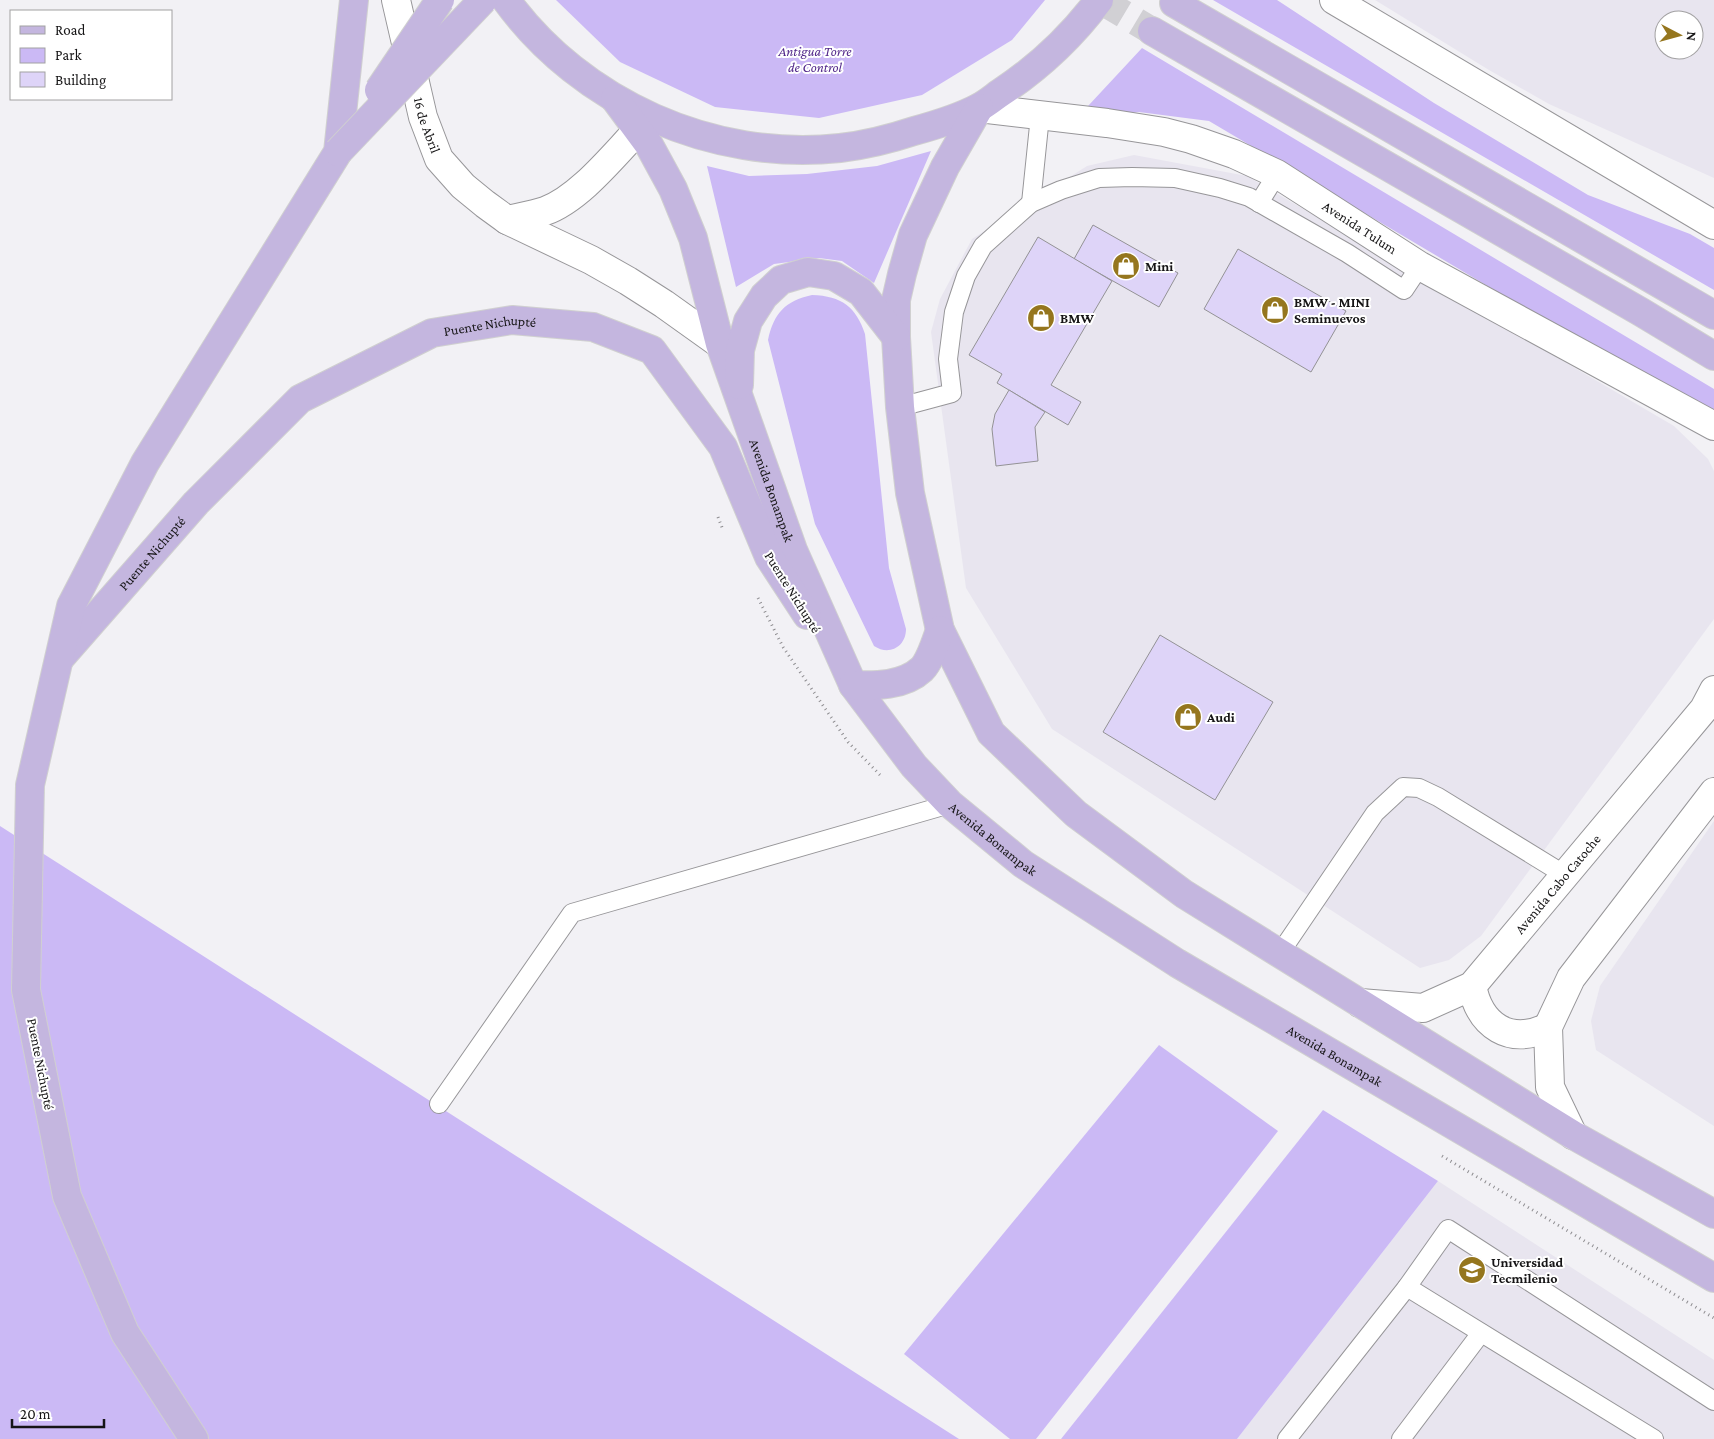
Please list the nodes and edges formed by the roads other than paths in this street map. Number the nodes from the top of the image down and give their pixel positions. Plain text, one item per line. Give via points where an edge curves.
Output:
1 (354, 0) edge
2 (396, 0) edge
3 (440, 0) edge
4 (484, 0) edge
5 (506, 0) edge
6 (1099, 0) edge
7 (1334, 0) edge
8 (1174, 3) dead end
9 (1152, 31) tunnel mouth
10 (615, 99) junction
11 (979, 108) junction
12 (1040, 116) junction
13 (638, 130) junction
14 (338, 152) junction
15 (1277, 174) junction
16 (1031, 203) junction
17 (1259, 203) junction
18 (507, 220) junction
19 (1714, 225) edge
20 (1420, 266) junction
21 (1714, 314) edge
22 (896, 337) junction
23 (720, 344) junction
24 (1714, 356) edge
25 (738, 396) junction
26 (900, 407) junction
27 (1714, 426) edge
28 (940, 630) junction
29 (58, 660) junction
30 (853, 685) junction
31 (1714, 690) edge
32 (1714, 792) edge
33 (950, 804) junction
34 (1565, 875) junction
35 (1280, 954) junction
36 (1472, 986) junction
37 (1360, 1003) junction
38 (1548, 1026) junction
39 (438, 1104) dead end
40 (1573, 1135) junction
41 (1714, 1214) edge
42 (1714, 1278) edge
43 (1407, 1287) junction
44 (1481, 1333) junction
45 (1714, 1401) edge
46 (194, 1439) edge
47 (1287, 1439) edge
48 (1401, 1439) edge
49 (1654, 1439) edge

1 - 14 main road, Puente Nichupté
2 - 18 street, 16 de Abril via 423,117 439,159 463,186
3 - 14 main road, Puente Nichupté, bridge
4 - 14 main road, Puente Nichupté, bridge
5 - 10 main road via 557,56
6 - 11 main road via 1048,56
7 - 19 street
8 - 21 main road
9 - 24 main road
10 - 11 main road via 657,120 701,135 746,145 793,149 839,148 885,140
10 - 13 main road, Avenida Bonampak
11 - 12 street, Avenida Tulum
11 - 22 main road via 945,167 913,235 896,300
12 - 15 street, Avenida Tulum via 1164,132 1234,154
12 - 16 lane
13 - 18 street via 596,175 567,198 546,210
13 - 23 main road, Avenida Bonampak via 674,189 693,238
14 - 29 main road, Puente Nichupté via 145,463 71,606
15 - 17 lane
15 - 20 street, Avenida Tulum
16 - 17 lane via 1099,178 1132,177 1175,178 1220,188
16 - 26 lane via 983,246 966,276 954,312 948,359 952,393
17 - 20 lane via 1348,253 1404,290
18 - 23 street, 16 de Abril via 592,260 664,304
20 - 27 street, Avenida Tulum
22 - 25 main road via 861,292 834,276 808,272 781,280 764,296 748,321 740,350
22 - 26 main road
23 - 25 main road, Avenida Bonampak
25 - 30 main road, Avenida Bonampak via 793,550
26 - 28 main road via 910,493
28 - 30 main road via 922,669 908,678 888,684
28 - 35 main road via 991,733 1076,814 1184,894
29 - 30 main road, Puente Nichupté via 196,503 300,399 432,333 512,320 593,326 652,350 724,447 770,557
29 - 46 main road, Puente Nichupté via 30,785 26,990 68,1196 124,1333
30 - 33 main road, Avenida Bonampak via 914,766
31 - 34 street, Avenida Cabo Catoche via 1704,709
32 - 38 street via 1572,978
33 - 39 lane via 572,913
33 - 42 main road, Avenida Bonampak via 1022,864 1177,963
34 - 35 lane via 1438,797 1419,788 1403,788 1376,813
34 - 36 street, Avenida Cabo Catoche
35 - 37 main road
36 - 37 street, Avenida Cabo Catoche via 1423,1008
36 - 38 street via 1481,1011 1498,1028 1523,1034
37 - 40 main road
38 - 40 street via 1550,1086
40 - 41 main road
43 - 44 lane
43 - 45 lane via 1448,1229
43 - 47 lane
44 - 48 lane
44 - 49 lane

